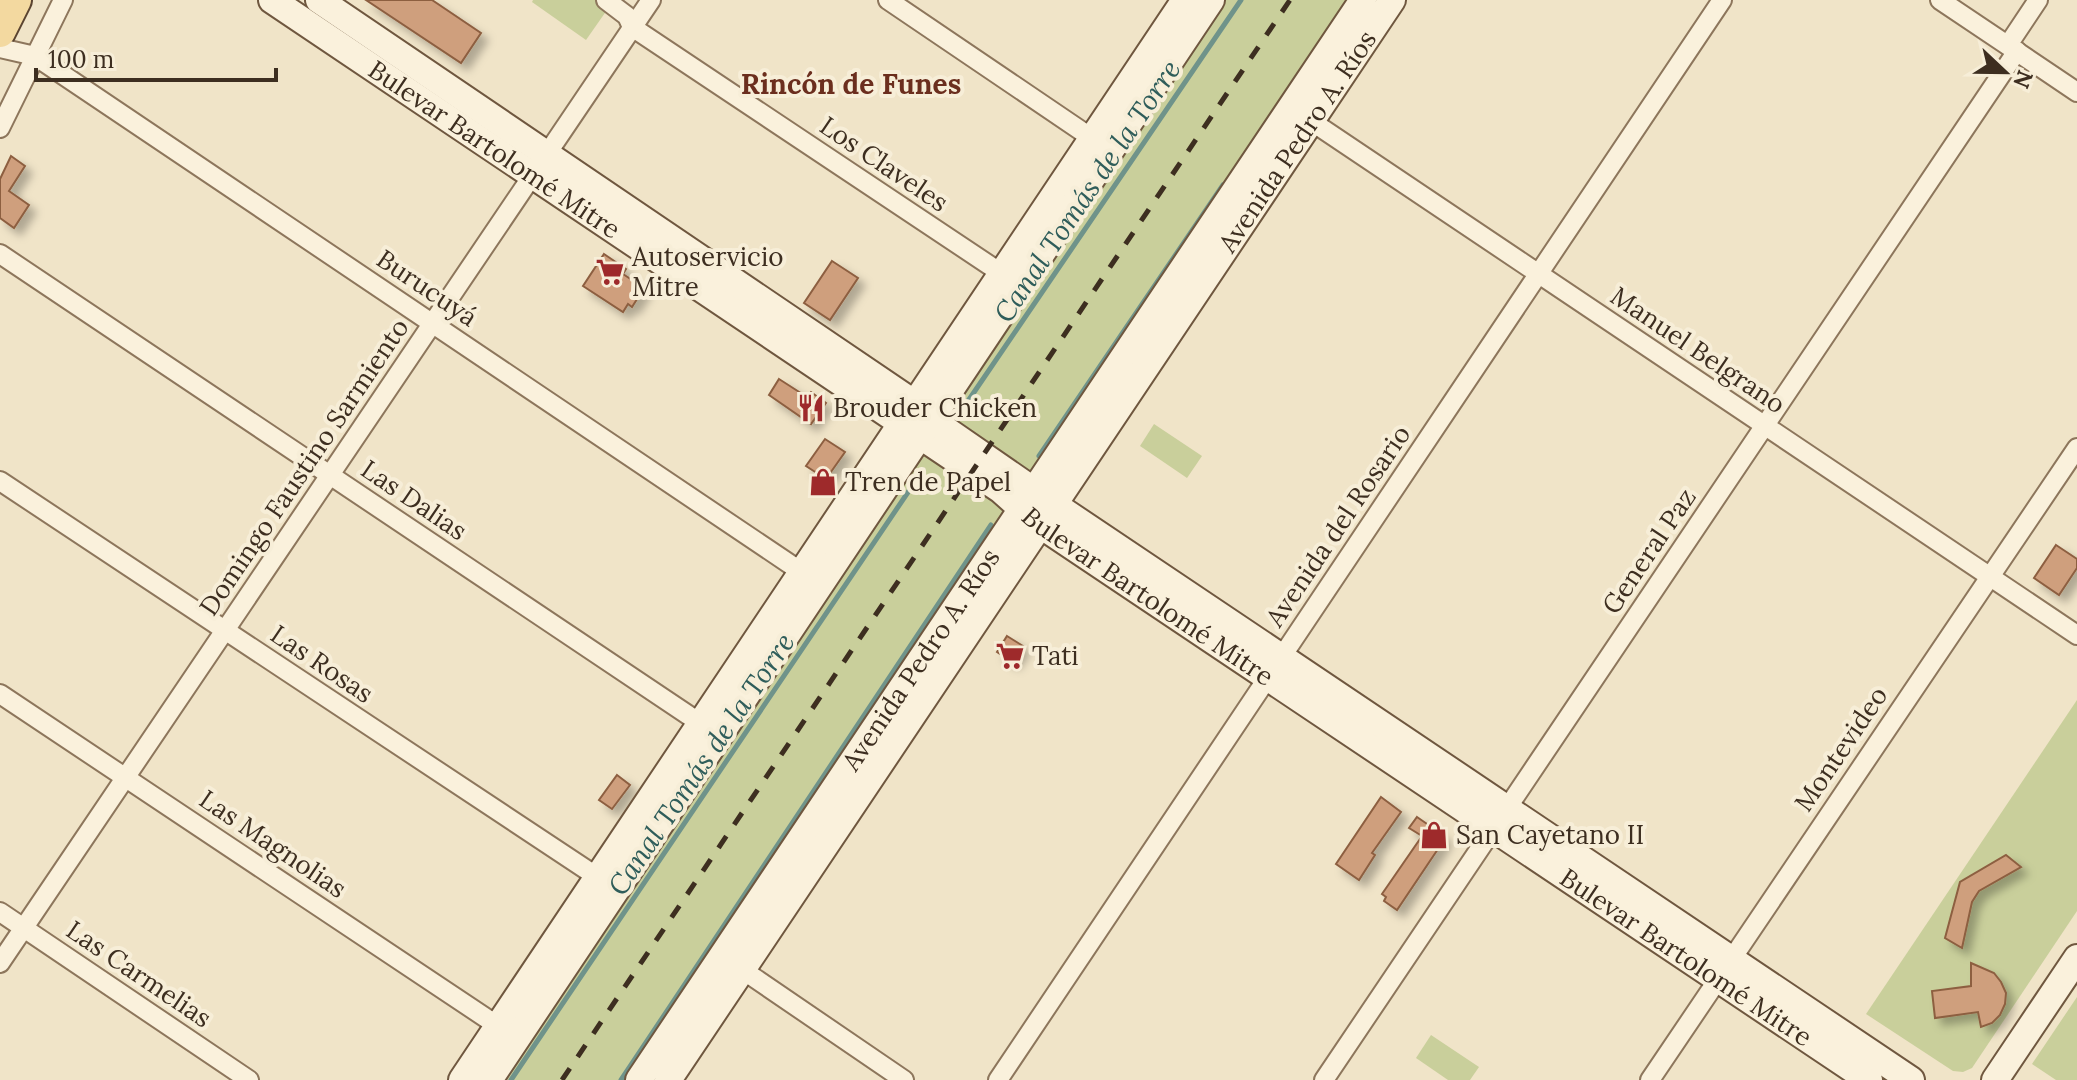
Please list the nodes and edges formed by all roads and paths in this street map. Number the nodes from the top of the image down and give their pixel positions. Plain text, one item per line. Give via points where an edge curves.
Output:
1 (16, 0) edge
2 (63, 0) edge
3 (272, 0) edge
4 (319, 0) edge
5 (606, 0) edge
6 (651, 0) edge
7 (888, 0) edge
8 (1363, 0) edge
9 (1392, 0) edge
10 (1722, 0) edge
11 (1940, 0) edge
12 (2038, 0) edge
13 (1191, 4) edge
14 (632, 27) junction
15 (0, 32) edge
16 (0, 48) edge
17 (2012, 48) junction
18 (35, 56) junction
19 (2077, 92) edge
20 (1301, 115) junction
21 (0, 128) edge
22 (1101, 144) junction
23 (540, 165) junction
24 (0, 254) edge
25 (1538, 274) junction
26 (1011, 280) junction
27 (433, 323) junction
28 (917, 421) junction
29 (1765, 426) junction
30 (2077, 448) edge
31 (330, 475) junction
32 (0, 481) edge
33 (1037, 507) junction
34 (1990, 577) junction
35 (811, 578) junction
36 (225, 630) junction
37 (2077, 635) edge
38 (1275, 667) junction
39 (0, 694) edge
40 (710, 730) junction
41 (125, 777) junction
42 (1500, 818) junction
43 (607, 884) junction
44 (0, 912) edge
45 (24, 928) junction
46 (2077, 958) edge
47 (0, 963) edge
48 (732, 963) junction
49 (1724, 969) junction
50 (508, 1032) junction
51 (249, 1080) edge
52 (462, 1080) edge
53 (489, 1080) edge
54 (639, 1080) edge
55 (668, 1080) edge
56 (904, 1080) edge
57 (998, 1080) edge
58 (1324, 1080) edge
59 (1650, 1080) edge
60 (1869, 1080) edge
61 (1911, 1080) edge
62 (1995, 1080) edge

1 - 15 main road
2 - 18 street
3 - 23 main road, Bulevar Bartolomé Mitre
4 - 23 main road, Bulevar Bartolomé Mitre
5 - 14 street, Los Claveles via 627,16
6 - 14 street, Domingo Faustino Sarmiento
7 - 22 street
8 - 20 main road, Avenida Pedro A. Ríos
9 - 20 main road, Avenida Pedro A. Ríos
10 - 25 street, Avenida del Rosario
11 - 17 street
12 - 17 street, General Paz
13 - 22 main road
14 - 23 street, Domingo Faustino Sarmiento
14 - 26 street, Los Claveles
16 - 18 street, Burucuyá
17 - 19 street
17 - 29 street, General Paz
18 - 21 street
18 - 27 street, Burucuyá
20 - 25 street, Manuel Belgrano
20 - 33 main road, Avenida Pedro A. Ríos
22 - 26 main road
23 - 27 street, Domingo Faustino Sarmiento
23 - 28 main road, Bulevar Bartolomé Mitre
24 - 31 street, Las Dalias
25 - 29 street, Manuel Belgrano
25 - 38 street, Avenida del Rosario
26 - 28 main road
27 - 31 street, Domingo Faustino Sarmiento
27 - 35 street, Burucuyá
28 - 33 main road, Bulevar Bartolomé Mitre
28 - 35 main road
29 - 34 street, Manuel Belgrano
29 - 42 street, General Paz
30 - 34 street, Montevideo
31 - 36 street, Domingo Faustino Sarmiento
31 - 40 street, Las Dalias
32 - 36 street, Las Rosas
33 - 38 main road, Bulevar Bartolomé Mitre
33 - 48 main road, Avenida Pedro A. Ríos
34 - 37 street, Manuel Belgrano
34 - 49 street, Montevideo
35 - 40 main road
36 - 41 street, Domingo Faustino Sarmiento
36 - 43 street, Las Rosas
38 - 42 main road, Bulevar Bartolomé Mitre
38 - 57 street, Avenida del Rosario
39 - 41 street, Las Magnolias
40 - 43 main road
41 - 45 street, Domingo Faustino Sarmiento
41 - 50 street, Las Magnolias
42 - 49 main road, Bulevar Bartolomé Mitre
42 - 58 street, General Paz
43 - 50 main road
44 - 45 street, Las Carmelias
45 - 47 street, Domingo Faustino Sarmiento
45 - 51 street, Las Carmelias
46 - 62 main road
48 - 54 main road, Avenida Pedro A. Ríos
48 - 55 main road, Avenida Pedro A. Ríos
48 - 56 street
49 - 59 street, Montevideo
49 - 60 main road, Bulevar Bartolomé Mitre
49 - 61 main road, Bulevar Bartolomé Mitre
50 - 52 main road
50 - 53 main road

